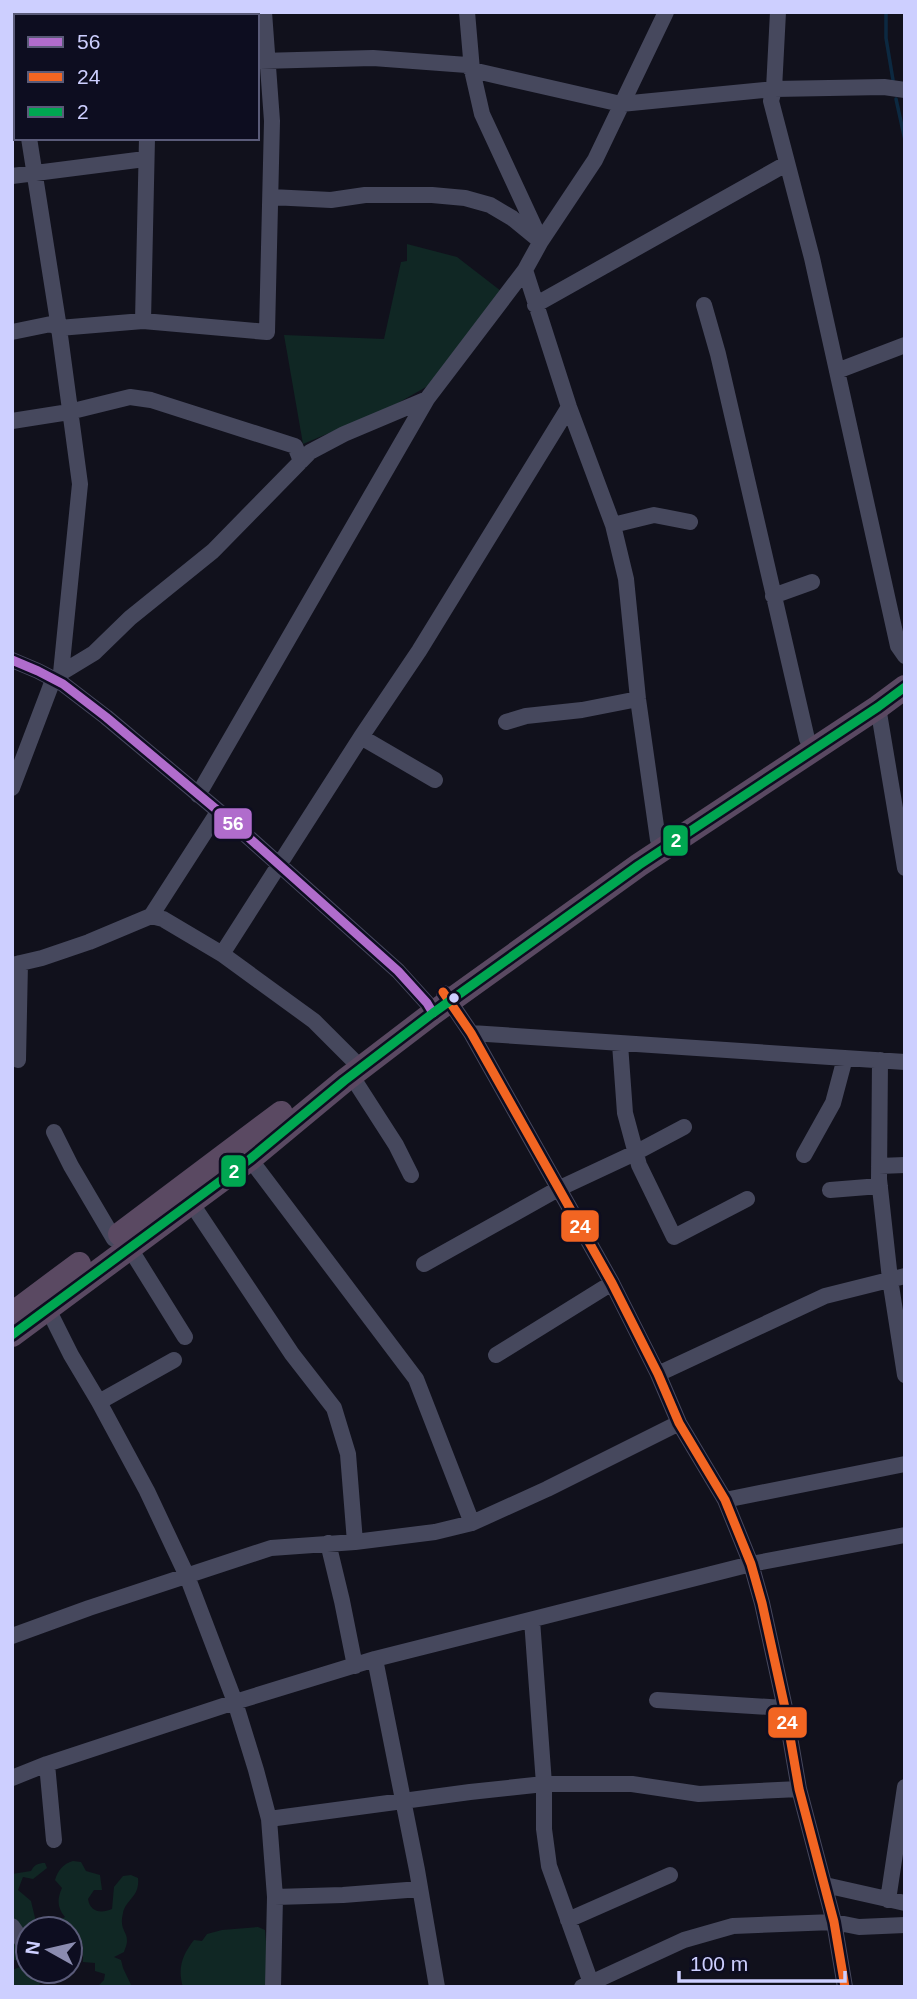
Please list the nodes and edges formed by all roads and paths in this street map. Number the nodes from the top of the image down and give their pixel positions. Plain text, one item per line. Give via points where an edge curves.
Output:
1 (264, 12) edge
2 (467, 12) edge
3 (666, 12) edge
4 (778, 12) edge
5 (263, 61) edge
6 (472, 70) junction
7 (774, 89) junction
8 (905, 90) edge
9 (621, 104) junction
10 (29, 140) edge
11 (147, 140) edge
12 (145, 159) junction
13 (786, 164) junction
14 (34, 174) junction
15 (12, 176) edge
16 (271, 197) junction
17 (541, 241) junction
18 (525, 270) junction
19 (535, 305) junction
20 (704, 305) dead end
21 (143, 321) junction
22 (59, 328) junction
23 (12, 332) edge
24 (905, 345) edge
25 (837, 371) junction
26 (427, 399) junction
27 (569, 407) junction
28 (69, 412) junction
29 (12, 421) edge
30 (298, 453) junction
31 (690, 522) dead end
32 (613, 525) junction
33 (812, 582) dead end
34 (773, 596) junction
35 (905, 656) edge
36 (12, 660) edge
37 (905, 673) edge
38 (57, 676) junction
39 (905, 687) edge
40 (638, 699) junction
41 (878, 706) junction
42 (506, 722) dead end
43 (361, 737) junction
44 (807, 739) junction
45 (435, 780) dead end
46 (12, 788) edge
47 (198, 795) junction
48 (218, 811) junction
49 (658, 840) junction
50 (281, 865) junction
51 (905, 868) edge
52 (151, 916) junction
53 (222, 954) junction
54 (16, 964) edge
55 (438, 1003) junction
56 (471, 1033) junction
57 (620, 1044) junction
58 (845, 1058) junction
59 (18, 1060) dead end
60 (880, 1060) junction
61 (905, 1062) edge
62 (352, 1067) junction
63 (684, 1127) dead end
64 (54, 1132) dead end
65 (635, 1153) junction
66 (804, 1155) dead end
67 (250, 1159) junction
68 (905, 1165) edge
69 (879, 1166) junction
70 (411, 1175) dead end
71 (880, 1186) junction
72 (558, 1189) junction
73 (830, 1190) dead end
74 (747, 1199) dead end
75 (191, 1204) junction
76 (122, 1243) junction
77 (424, 1264) dead end
78 (897, 1277) edge
79 (612, 1283) junction
80 (48, 1310) junction
81 (12, 1314) edge
82 (12, 1335) edge
83 (185, 1337) dead end
84 (496, 1355) dead end
85 (174, 1360) dead end
86 (658, 1374) junction
87 (905, 1375) edge
88 (99, 1402) junction
89 (680, 1423) junction
90 (905, 1464) edge
91 (725, 1500) junction
92 (472, 1523) junction
93 (905, 1535) edge
94 (355, 1542) junction
95 (328, 1543) junction
96 (751, 1564) junction
97 (187, 1576) junction
98 (532, 1620) junction
99 (13, 1633) edge
100 (375, 1659) junction
101 (355, 1665) junction
102 (657, 1700) dead end
103 (235, 1702) junction
104 (785, 1708) junction
105 (47, 1765) junction
106 (12, 1778) edge
107 (544, 1784) junction
108 (905, 1787) edge
109 (799, 1789) junction
110 (403, 1801) junction
111 (903, 1809) edge
112 (269, 1819) junction
113 (54, 1840) dead end
114 (670, 1875) dead end
115 (825, 1885) junction
116 (420, 1889) junction
117 (275, 1897) junction
118 (897, 1901) edge
119 (568, 1920) junction
120 (834, 1922) junction
121 (905, 1925) edge
122 (587, 1985) edge
123 (273, 1987) edge
124 (437, 1987) edge
125 (845, 1987) edge

1 - 5 street
2 - 6 street
3 - 9 street
4 - 7 street
5 - 6 street via 373,58 446,62
5 - 16 street via 272,121
6 - 9 street
6 - 17 street via 482,114
7 - 8 street
7 - 9 street
7 - 13 street via 771,101
9 - 17 street via 595,160
10 - 14 street
11 - 12 street
12 - 14 street
12 - 21 street
13 - 19 street
13 - 25 street via 813,258
14 - 15 street
14 - 22 street
16 - 17 street via 465,198 490,205
16 - 21 street via 267,332
17 - 18 street
18 - 19 street
18 - 26 street
19 - 27 street
20 - 34 street
21 - 22 street
22 - 23 street via 51,324
22 - 28 street
24 - 25 street
25 - 35 street via 898,646
26 - 30 street via 317,449
26 - 47 street
27 - 32 street
27 - 43 street
28 - 29 street
28 - 30 street via 124,398 151,400
28 - 38 street via 80,484
30 - 38 street via 213,551 94,653
31 - 32 street via 654,515
32 - 40 street via 625,579
33 - 34 street
34 - 44 street
36 - 38 street
37 - 44 highway
38 - 46 street
38 - 47 street
39 - 41 highway
40 - 42 street
40 - 49 street
41 - 51 street
41 - 55 highway
43 - 45 street
43 - 50 street
44 - 49 highway
47 - 48 street
48 - 50 street
48 - 52 street
49 - 55 highway
50 - 53 street
50 - 55 street
52 - 53 street
52 - 54 street via 89,942
53 - 62 street via 314,1021
54 - 59 street
55 - 56 street
55 - 62 highway
56 - 57 street
56 - 72 street
57 - 58 street
57 - 65 street via 625,1113
58 - 60 street
58 - 66 street via 833,1103
60 - 61 street
60 - 69 street
62 - 67 highway
62 - 70 street
62 - 76 highway
63 - 65 street
64 - 76 street
65 - 72 street
65 - 74 street via 674,1237
67 - 75 highway
67 - 92 street via 416,1379
68 - 69 street
69 - 71 street
71 - 73 street
71 - 78 street
72 - 77 street
72 - 79 street
75 - 76 highway
75 - 94 street via 334,1408 348,1454
76 - 80 highway
76 - 81 highway
76 - 83 street
78 - 86 street via 825,1296
78 - 87 street
79 - 84 street
79 - 86 street
80 - 82 highway
80 - 88 street
85 - 88 street
86 - 89 street
88 - 97 street
89 - 91 street
89 - 92 street
90 - 91 street
91 - 96 street
92 - 94 street
93 - 96 street
94 - 95 street
95 - 97 street via 271,1548
95 - 101 street
96 - 98 street
96 - 104 street
97 - 99 street
97 - 103 street
98 - 100 street
98 - 107 street
100 - 101 street
100 - 110 street
101 - 103 street
102 - 104 street
103 - 105 street
103 - 112 street
104 - 109 street
105 - 106 street
105 - 113 street
107 - 109 street via 632,1784 699,1794
107 - 110 street
107 - 119 street via 549,1866
108 - 111 street
109 - 115 street
110 - 112 street
110 - 116 street
111 - 118 street
112 - 117 street
114 - 119 street
115 - 118 street
115 - 120 street
116 - 117 street
116 - 124 street
117 - 123 street
119 - 122 street
120 - 121 street via 859,1927
120 - 122 street via 733,1926 684,1940
120 - 125 street

